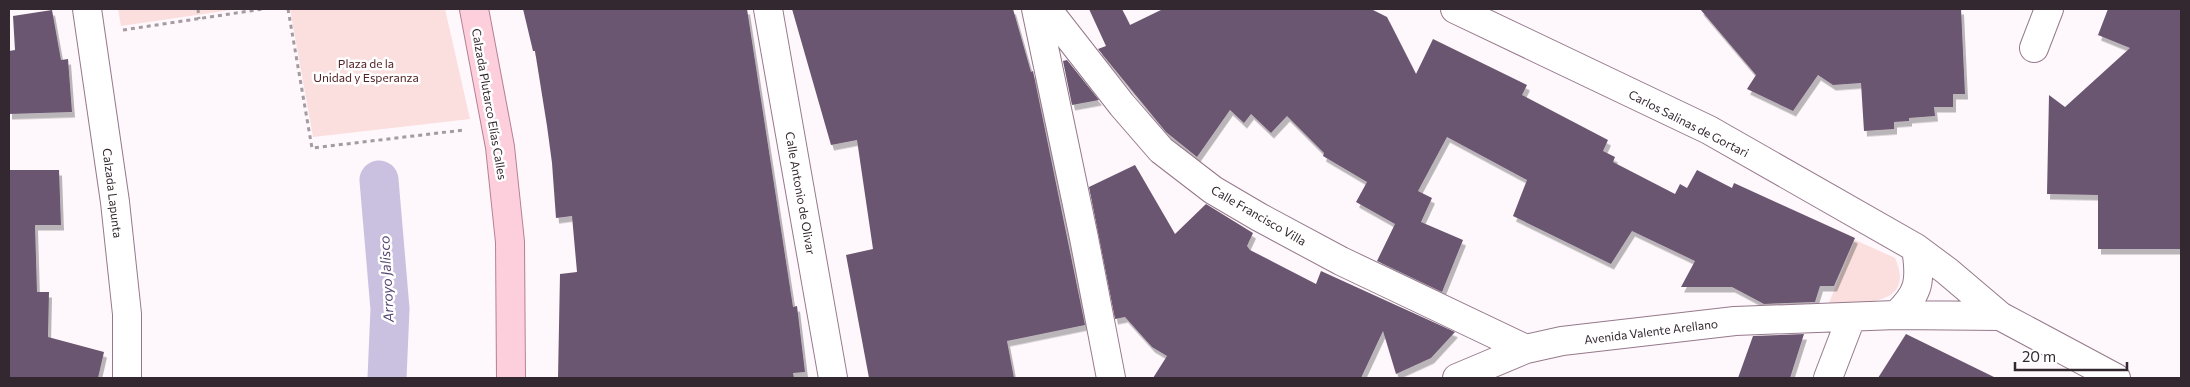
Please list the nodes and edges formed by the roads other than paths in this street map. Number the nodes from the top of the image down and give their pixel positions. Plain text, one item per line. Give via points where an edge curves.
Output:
1 (474, 9) edge
2 (768, 9) edge
3 (1036, 9) edge
4 (1047, 9) edge
5 (1455, 9) edge
6 (2049, 9) edge
7 (89, 22) edge
8 (2034, 48) dead end
9 (1916, 248) junction
10 (1896, 315) junction
11 (2000, 316) junction
12 (1851, 318) junction
13 (1526, 349) junction
14 (127, 378) edge
15 (511, 378) edge
16 (833, 378) edge
17 (1111, 378) edge
18 (1457, 378) edge
19 (1828, 378) edge
20 (2116, 378) edge

1 - 15 main road, Calzada Plutarco Elías Calles via 497,126 510,242
2 - 16 street, Calle Antonio de Olivar
3 - 17 street
4 - 13 street, Calle Francisco Villa via 1161,150 1214,190 1341,261
5 - 9 street, Carlos Salinas de Gortari via 1709,130
6 - 8 street
7 - 14 street, Calzada Lapunta via 125,295
9 - 10 street via 1919,282 1907,305
9 - 11 street, Carlos Salinas de Gortari
10 - 11 street, Avenida Valente Arellano
10 - 12 street, Avenida Valente Arellano
11 - 20 street, Carlos Salinas de Gortari
12 - 13 street, Avenida Valente Arellano via 1735,321 1562,341
12 - 19 street
13 - 18 street, Avenida Valente Arellano

